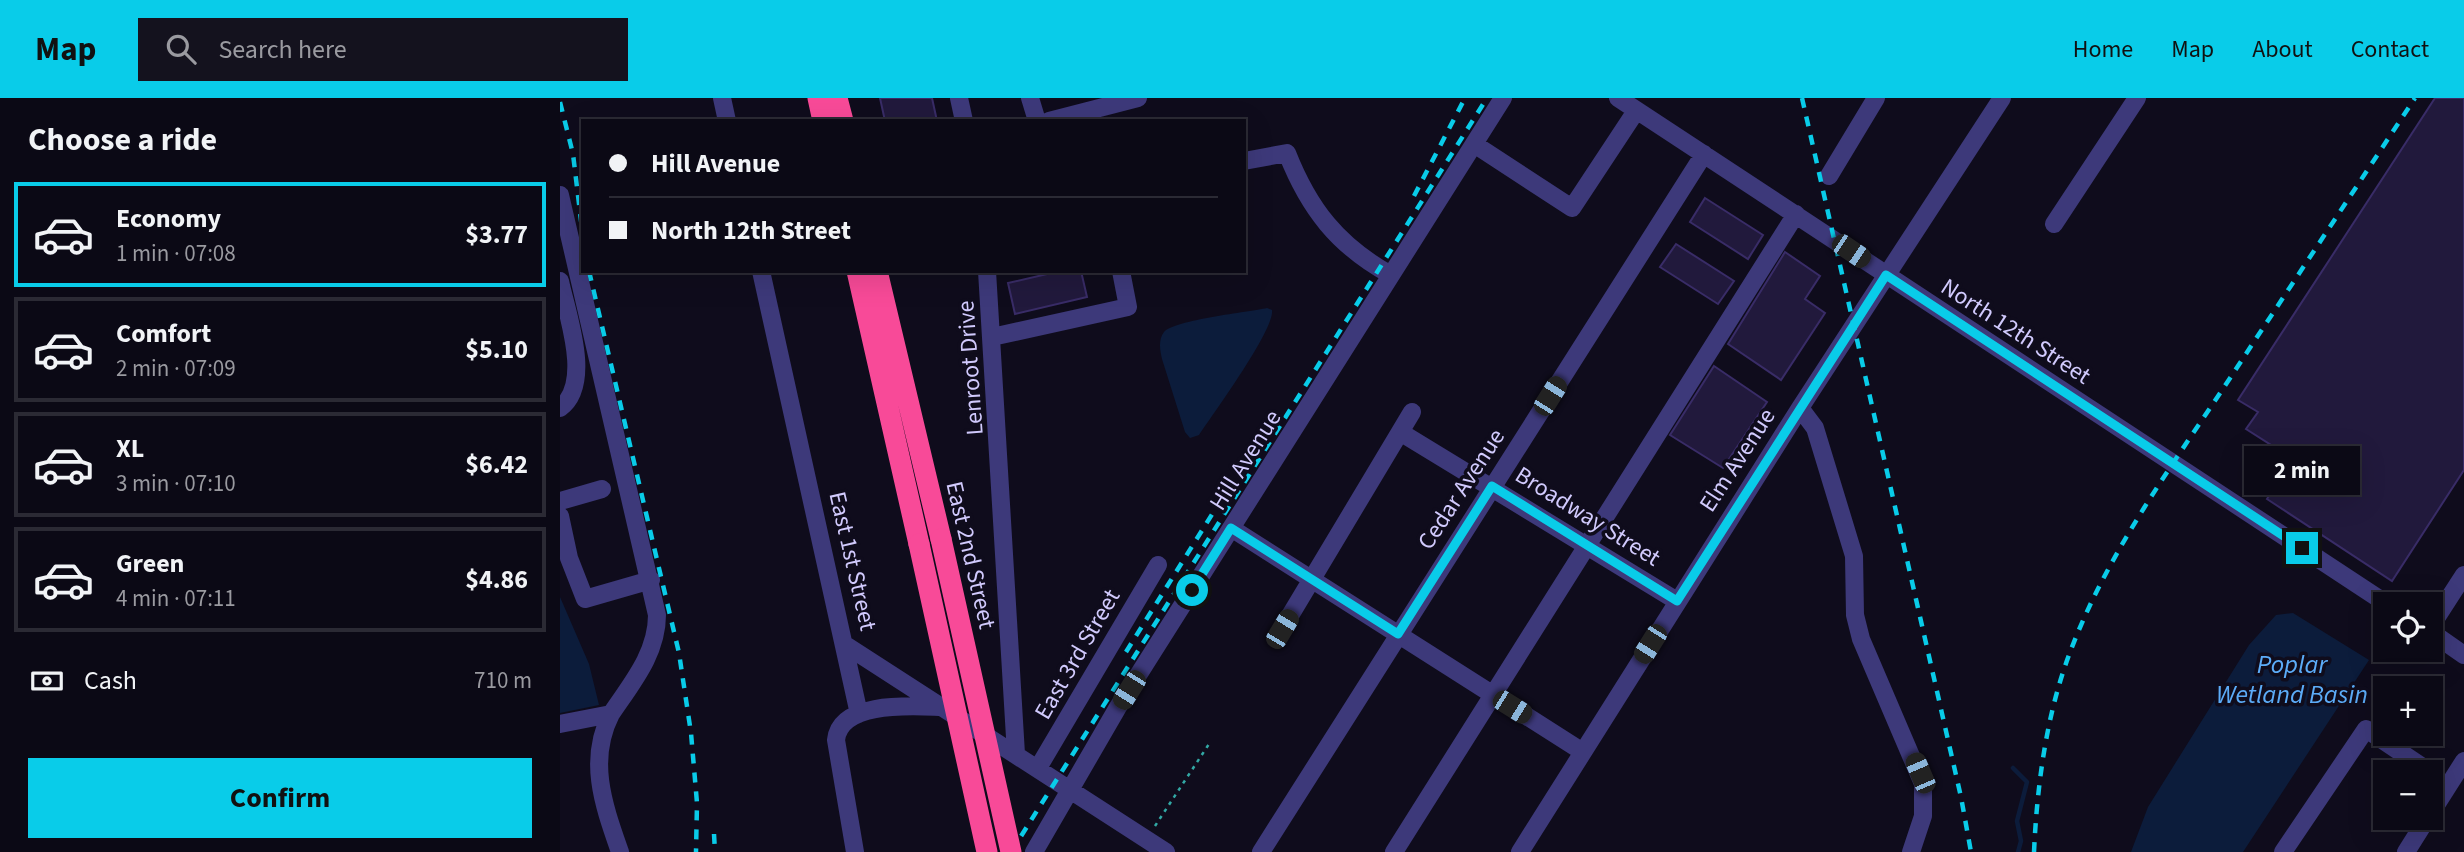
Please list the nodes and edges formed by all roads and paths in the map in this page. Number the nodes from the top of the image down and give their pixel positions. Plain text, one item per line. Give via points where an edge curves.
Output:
1 (722, 98) edge
2 (818, 98) edge
3 (837, 98) edge
4 (959, 98) edge
5 (1030, 98) edge
6 (1503, 98) edge
7 (1618, 98) edge
8 (1876, 98) edge
9 (2002, 98) edge
10 (2135, 98) edge
11 (1130, 100) edge
12 (1636, 111) junction
13 (727, 119) edge
14 (823, 119) edge
15 (842, 119) edge
16 (964, 119) edge
17 (1036, 119) edge
18 (1057, 119) edge
19 (1126, 119) edge
20 (1474, 144) junction
21 (1704, 154) junction
22 (1246, 161) edge
23 (1829, 176) dead end
24 (560, 195) edge
25 (1796, 214) junction
26 (2054, 223) dead end
27 (761, 273) edge
28 (857, 273) edge
29 (877, 273) edge
30 (987, 273) edge
31 (1121, 273) edge
32 (1391, 275) junction
33 (1886, 275) junction
34 (560, 281) edge
35 (992, 337) junction
36 (560, 408) edge
37 (1800, 408) junction
38 (1412, 412) dead end
39 (1400, 432) junction
40 (1492, 486) junction
41 (602, 489) dead end
42 (560, 501) edge
43 (560, 516) edge
44 (1231, 528) junction
45 (1587, 545) junction
46 (1158, 565) dead end
47 (2464, 575) edge
48 (651, 580) junction
49 (1311, 580) junction
50 (2373, 595) edge
51 (1677, 601) junction
52 (2443, 607) edge
53 (1282, 629) dead end
54 (1398, 634) junction
55 (2443, 640) edge
56 (847, 646) junction
57 (2464, 655) edge
58 (1493, 695) junction
59 (942, 707) junction
60 (611, 714) junction
61 (859, 714) junction
62 (560, 724) edge
63 (1209, 744) dead end
64 (1583, 752) junction
65 (1016, 754) junction
66 (2412, 760) edge
67 (2464, 761) edge
68 (1038, 768) junction
69 (2443, 781) edge
70 (2449, 785) junction
71 (1070, 789) junction
72 (2443, 794) edge
73 (2420, 830) edge
74 (1147, 839) junction
75 (620, 852) edge
76 (855, 852) edge
77 (987, 852) edge
78 (1011, 852) edge
79 (1034, 852) edge
80 (1166, 852) edge
81 (1261, 852) edge
82 (1394, 852) edge
83 (1520, 852) edge
84 (1911, 852) edge
85 (2283, 852) edge
86 (2406, 852) edge

1 - 13 street
2 - 14 highway
3 - 15 highway
4 - 16 street
5 - 17 street
6 - 20 street, Hill Avenue
7 - 12 street, North 12th Street
8 - 23 street
9 - 33 street, Elm Avenue
10 - 26 street
11 - 18 street
11 - 19 street
12 - 20 street via 1572,208
12 - 21 street, North 12th Street
20 - 32 street, Hill Avenue
21 - 25 street, North 12th Street
21 - 40 street, Cedar Avenue
22 - 32 street via 1287,153 1310,199 1342,242
24 - 48 street
25 - 33 street, North 12th Street
25 - 45 street
27 - 56 street, East 1st Street
28 - 77 highway, East 2nd Street, bridge
29 - 78 highway, East 2nd Street, bridge
30 - 35 street, Lenroot Drive
31 - 35 street via 1128,307
32 - 44 street, Hill Avenue
33 - 37 street, Elm Avenue
33 - 50 street, North 12th Street
34 - 36 street via 573,338 576,378 570,399
35 - 65 street, Lenroot Drive
37 - 51 street, Elm Avenue
37 - 84 street via 1815,428 1851,545 1861,639 1923,784 1923,816
38 - 39 street
39 - 40 street, Broadway Street
39 - 49 street
40 - 45 street, Broadway Street
40 - 54 street, Cedar Avenue
41 - 42 street
43 - 48 street via 585,599
44 - 49 street
44 - 71 street, Hill Avenue
45 - 51 street, Broadway Street
45 - 58 street
46 - 68 street, East 3rd Street
47 - 52 street
48 - 60 street via 656,636 648,657
49 - 53 street
49 - 54 street
51 - 64 street, Elm Avenue
54 - 58 street
54 - 81 street, Cedar Avenue
55 - 57 street
56 - 59 street, East 1st Street
56 - 61 street
58 - 64 street
58 - 82 street
59 - 61 street via 892,706
59 - 65 street, East 1st Street
60 - 62 street
60 - 75 street via 598,753 599,785
61 - 76 street via 843,723 836,737
63 - 74 path
64 - 83 street, Elm Avenue
65 - 68 street, East 1st Street
66 - 85 street via 2366,729
67 - 70 street
68 - 71 street, East 1st Street
69 - 70 street
70 - 72 street
71 - 74 street, East 1st Street
71 - 79 street, Hill Avenue
73 - 86 street
74 - 80 street, East 1st Street

